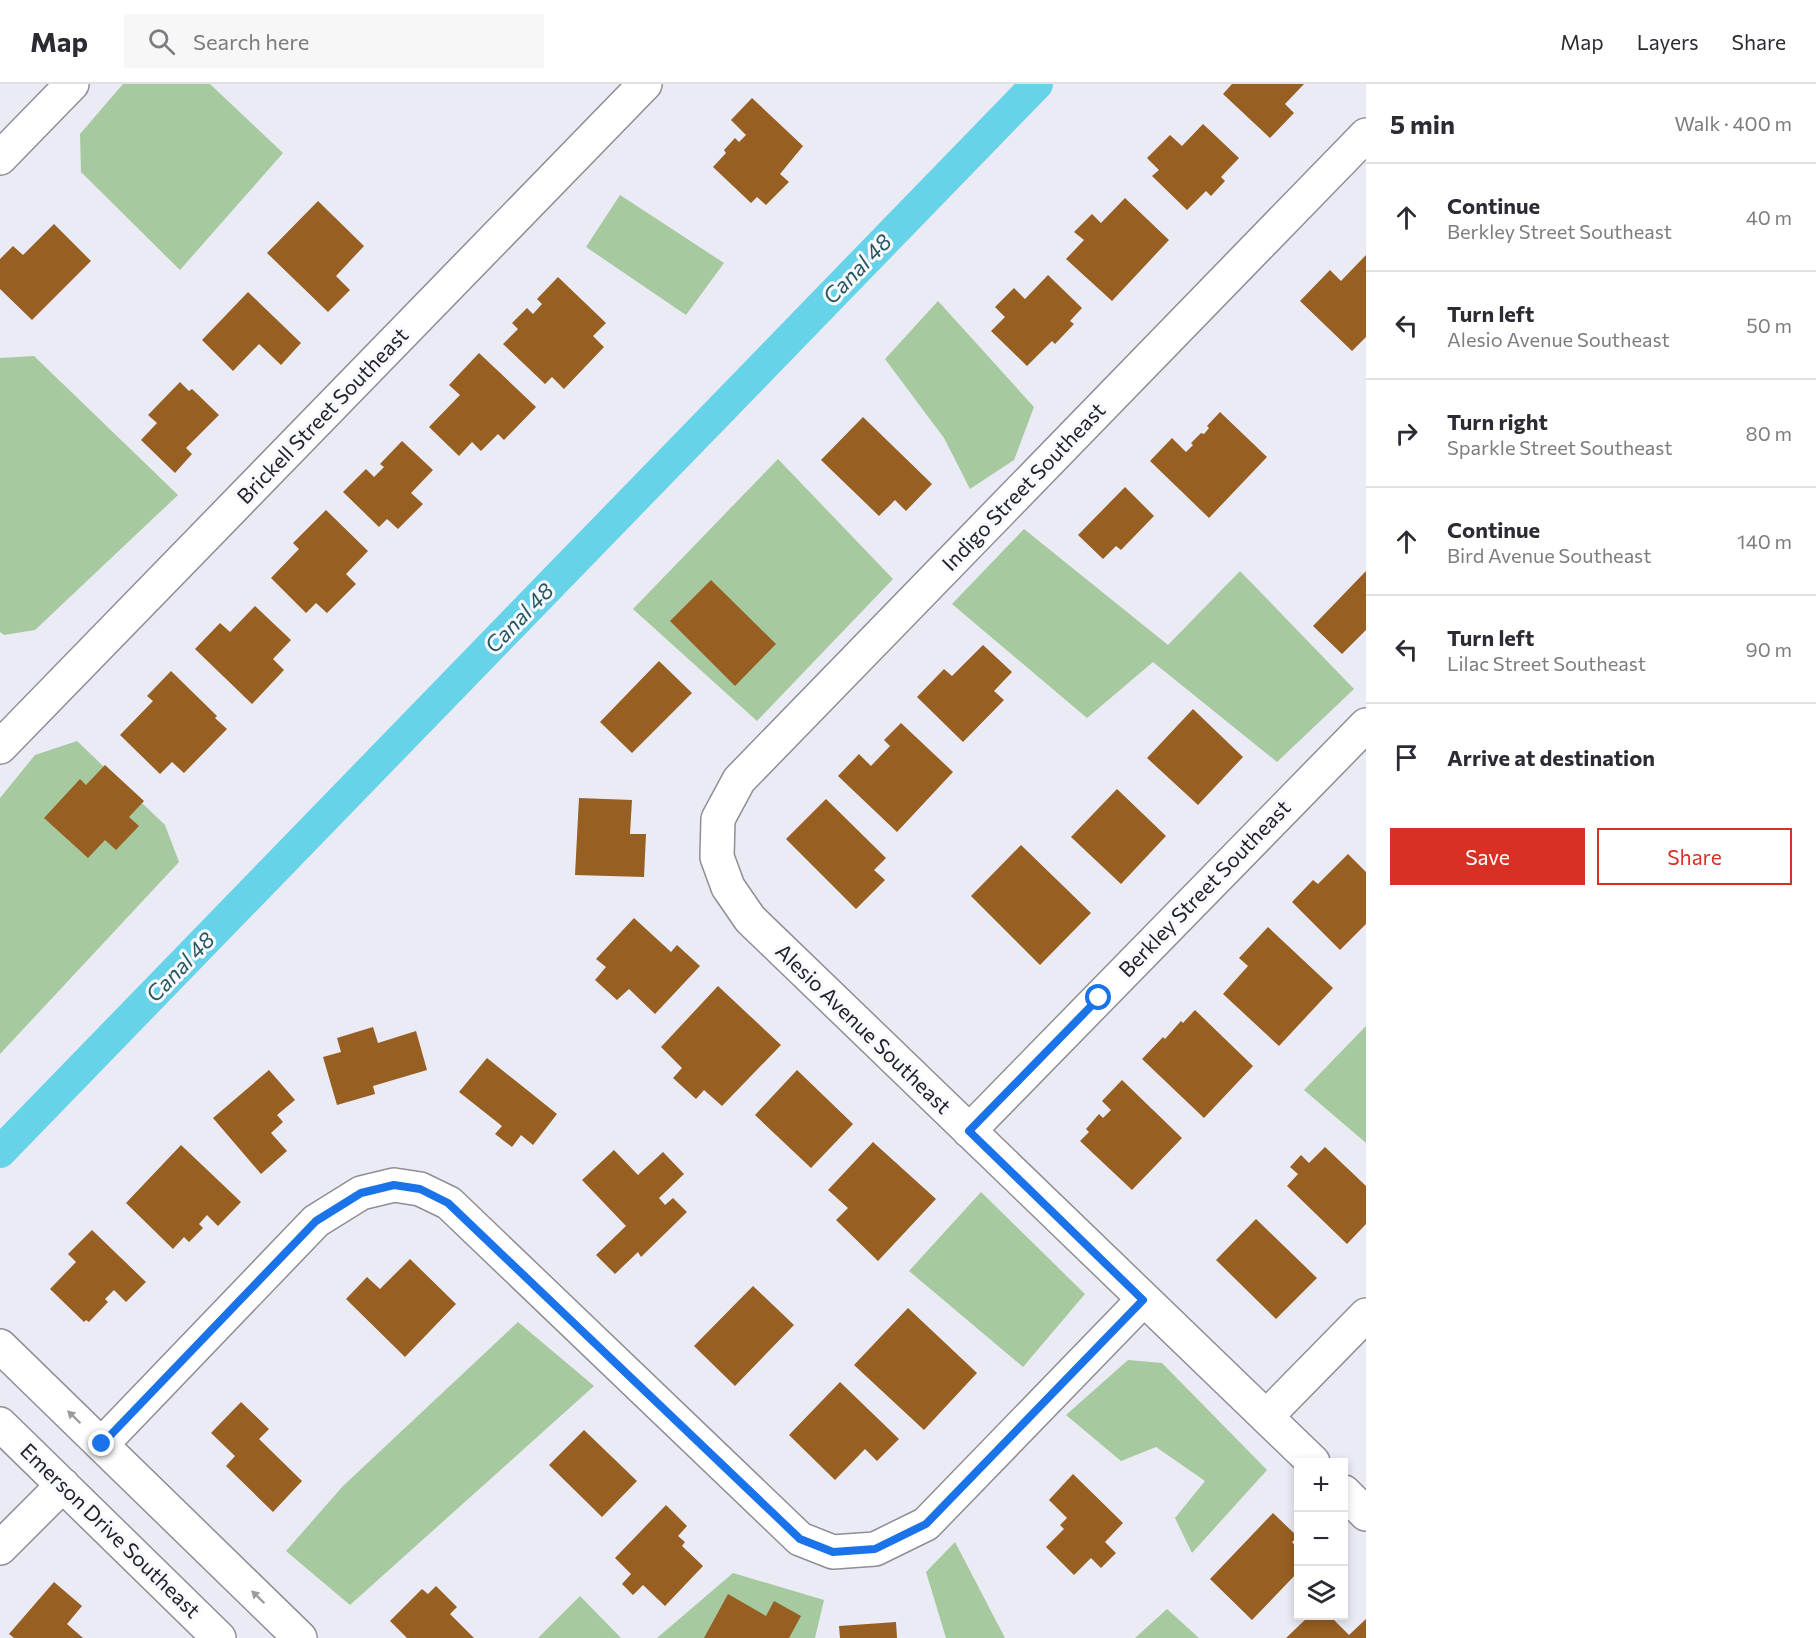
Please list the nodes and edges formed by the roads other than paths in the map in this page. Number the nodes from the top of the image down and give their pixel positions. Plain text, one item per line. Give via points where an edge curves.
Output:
1 (72, 84) edge
2 (645, 84) edge
3 (1366, 135) edge
4 (0, 158) edge
5 (1366, 725) edge
6 (0, 747) edge
7 (717, 857) joint
8 (969, 1131) junction
9 (1143, 1300) junction
10 (1366, 1315) edge
11 (0, 1346) edge
12 (1266, 1417) junction
13 (0, 1424) edge
14 (102, 1444) junction
15 (1309, 1458) edge
16 (63, 1485) junction
17 (1348, 1496) edge
18 (1366, 1514) edge
19 (0, 1548) edge
20 (219, 1638) edge
21 (300, 1638) edge

1 - 4 street
2 - 6 street, Brickell Street Southeast
3 - 7 street, Indigo Street Southeast via 739,780 718,819
5 - 8 street, Berkley Street Southeast
7 - 8 street, Alesio Avenue Southeast via 728,886 750,919
8 - 9 street, Alesio Avenue Southeast
9 - 12 street, Alesio Avenue Southeast
9 - 14 street via 926,1524 875,1549 833,1552 800,1539 448,1203 420,1189 394,1185 361,1193 316,1221
10 - 12 street
14 -> 11 street
12 - 15 street, Alesio Avenue Southeast
13 - 16 street, Emerson Drive Southeast
21 -> 14 street
16 - 19 street
16 - 20 street, Emerson Drive Southeast
17 - 18 street

